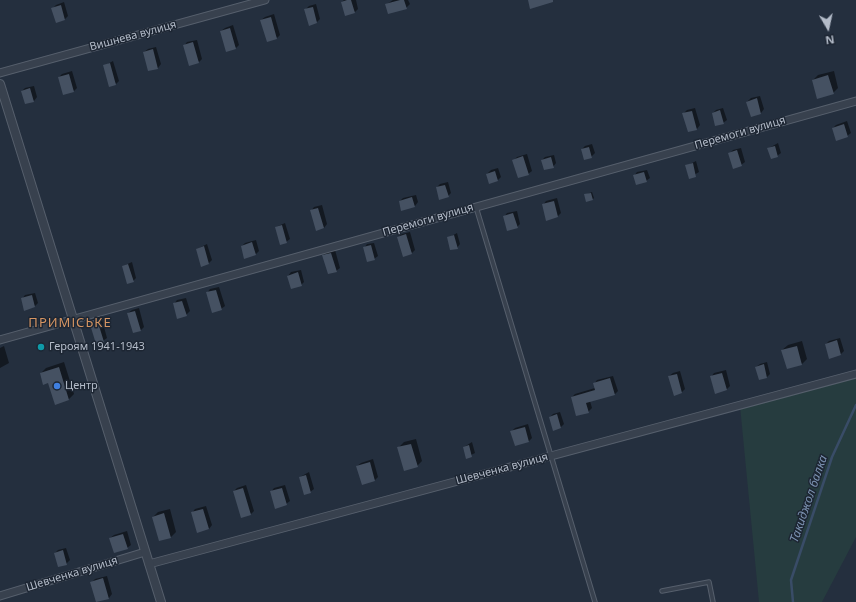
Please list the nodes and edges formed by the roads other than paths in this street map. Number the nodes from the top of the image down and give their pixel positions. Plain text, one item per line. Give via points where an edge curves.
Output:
1 (265, 0) edge
2 (0, 73) edge
3 (0, 84) edge
4 (856, 101) edge
5 (476, 207) junction
6 (73, 319) junction
7 (0, 340) edge
8 (856, 374) edge
9 (552, 456) junction
10 (145, 552) junction
11 (149, 564) junction
12 (662, 591) dead end
13 (0, 596) edge
14 (160, 602) edge
15 (595, 602) edge
16 (713, 602) edge

1 - 2 street, Вишнева вулиця
3 - 6 street
4 - 5 street, Перемоги вулиця
5 - 6 street, Перемоги вулиця
5 - 9 lane
6 - 7 street, Перемоги вулиця
6 - 10 street
8 - 9 street, Шевченка вулиця
9 - 11 street, Шевченка вулиця
9 - 15 lane
10 - 11 street
10 - 13 street, Шевченка вулиця
11 - 14 street
12 - 16 lane via 709,582

